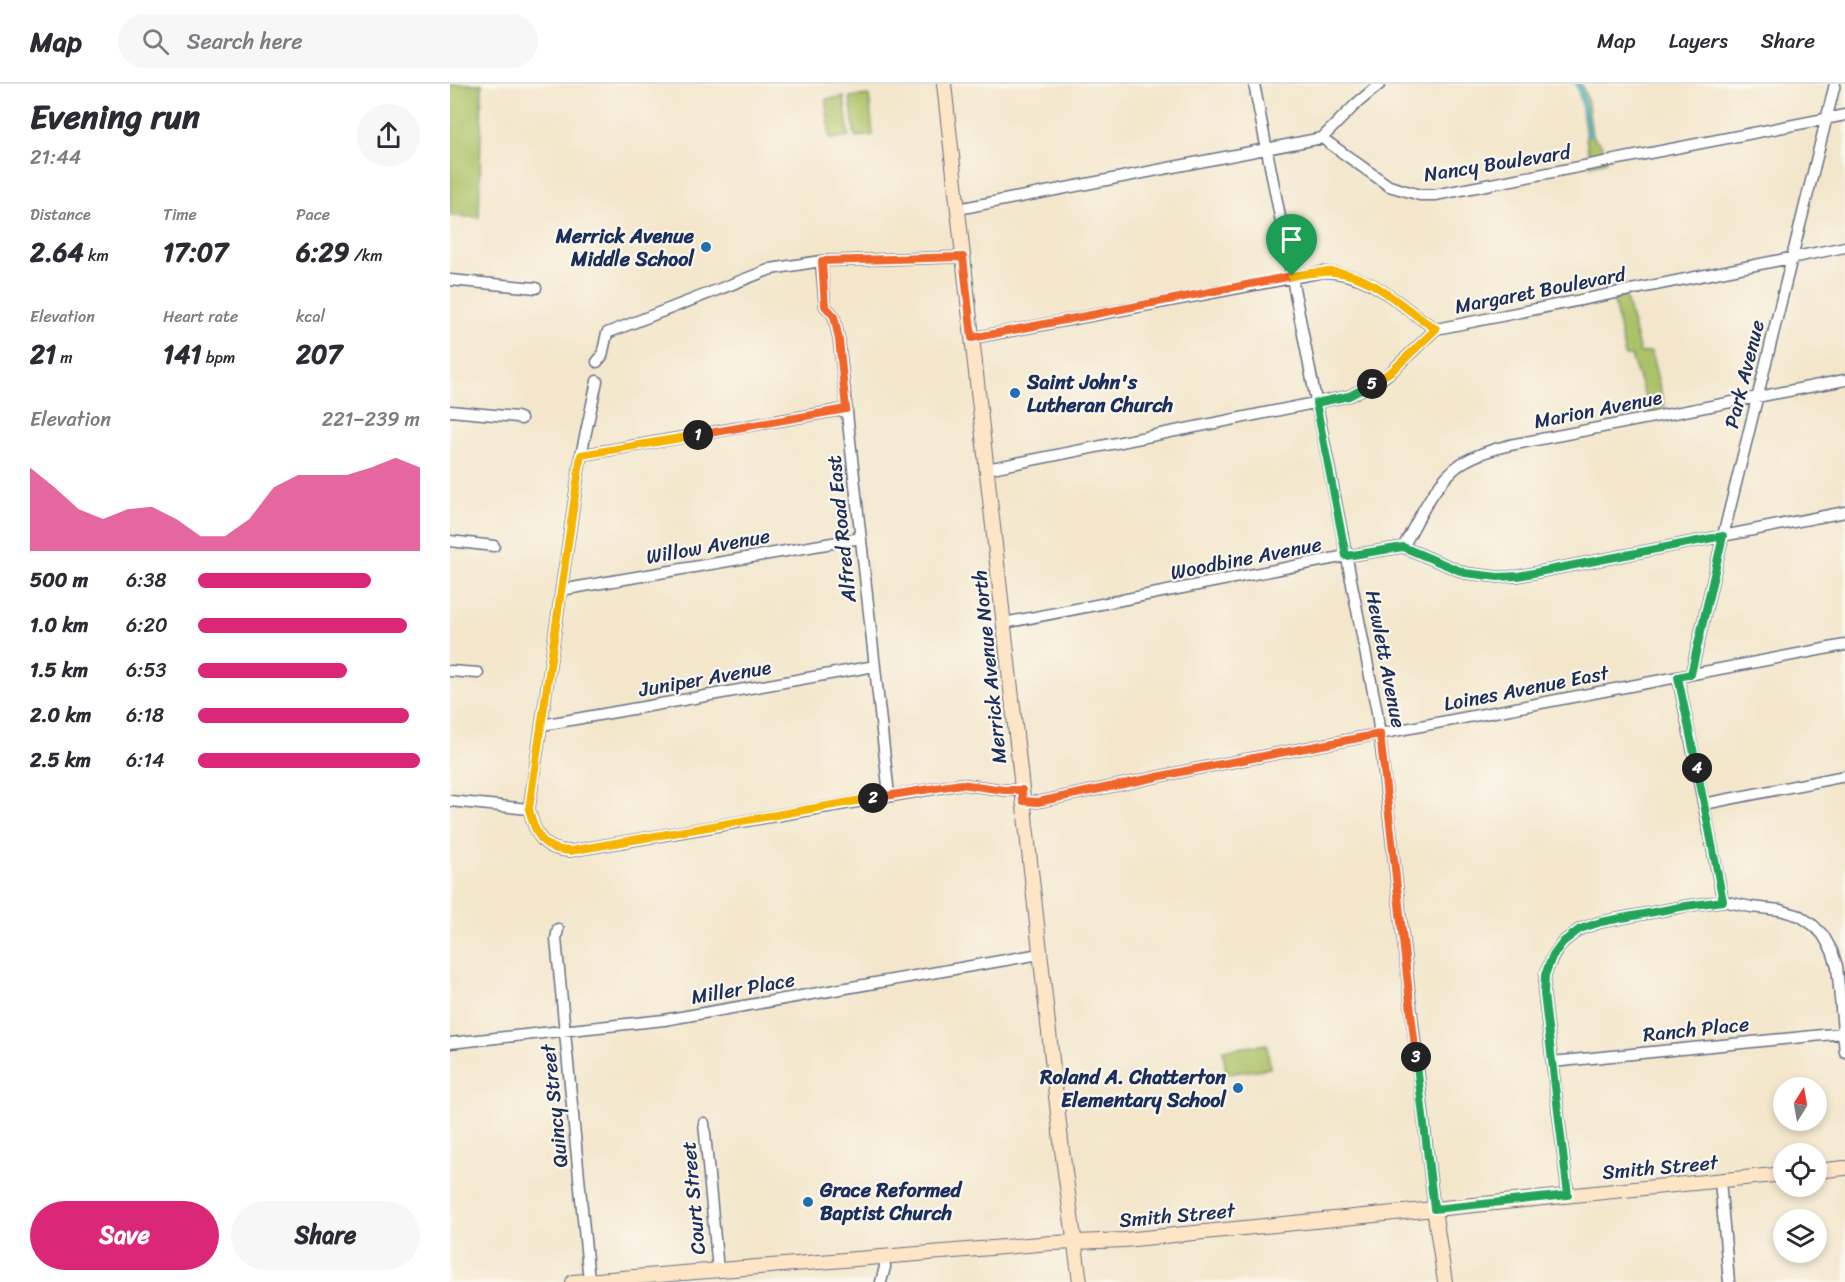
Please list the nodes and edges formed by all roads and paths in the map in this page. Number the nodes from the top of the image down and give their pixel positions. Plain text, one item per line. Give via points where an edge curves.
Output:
1 (944, 84) edge
2 (1254, 84) edge
3 (1380, 84) edge
4 (1835, 84) edge
5 (1845, 115) edge
6 (1826, 119) junction
7 (1322, 138) junction
8 (1267, 149) junction
9 (958, 209) junction
10 (1845, 247) edge
11 (963, 257) junction
12 (1792, 258) junction
13 (822, 261) junction
14 (1292, 276) junction
15 (450, 280) edge
16 (536, 288) dead end
17 (1436, 329) junction
18 (972, 338) junction
19 (597, 362) dead end
20 (1845, 380) edge
21 (597, 381) dead end
22 (1757, 397) junction
23 (1316, 403) junction
24 (846, 409) junction
25 (450, 411) edge
26 (520, 419) dead end
27 (581, 455) junction
28 (987, 469) junction
29 (1845, 512) edge
30 (1723, 536) junction
31 (861, 538) junction
32 (450, 541) edge
33 (494, 546) dead end
34 (1403, 547) junction
35 (1346, 556) junction
36 (561, 590) junction
37 (1004, 624) junction
38 (1845, 645) edge
39 (875, 666) junction
40 (450, 671) edge
41 (478, 673) dead end
42 (1691, 674) junction
43 (1678, 677) junction
44 (542, 725) junction
45 (1380, 734) junction
46 (1845, 776) edge
47 (889, 795) junction
48 (1023, 796) junction
49 (450, 801) edge
50 (1704, 804) junction
51 (529, 809) junction
52 (1723, 901) junction
53 (558, 929) dead end
54 (1040, 954) junction
55 (565, 1032) junction
56 (1843, 1033) junction
57 (450, 1043) edge
58 (1845, 1052) edge
59 (1552, 1062) junction
60 (704, 1123) dead end
61 (1845, 1168) edge
62 (1827, 1170) edge
63 (1773, 1175) edge
64 (1720, 1181) junction
65 (1568, 1195) junction
66 (1434, 1209) junction
67 (1074, 1243) junction
68 (884, 1256) junction
69 (718, 1270) junction
70 (589, 1281) edge
71 (573, 1282) edge
72 (882, 1282) edge
73 (1080, 1282) edge
74 (1445, 1282) edge
75 (1729, 1282) edge

1 - 9 street, Merrick Avenue North
2 - 8 street, Hewlett Avenue
3 - 7 street
4 - 6 street, Park Avenue
5 - 6 street, Nancy Boulevard
6 - 7 street, Nancy Boulevard via 1435,195 1389,186
6 - 12 street, Park Avenue
7 - 8 street
8 - 9 street
8 - 14 street, Hewlett Avenue
9 - 11 street, Merrick Avenue North
10 - 12 street, Margaret Boulevard
11 - 13 street
11 - 18 street, Merrick Avenue North
12 - 17 street, Margaret Boulevard
12 - 22 street, Park Avenue
13 - 19 street via 771,268 607,333
13 - 24 street, Alfred Road East via 825,306 834,316 839,340
14 - 17 street, Margaret Boulevard via 1323,272 1354,276 1374,284
14 - 18 street, Margaret Boulevard
14 - 23 street, Hewlett Avenue
15 - 16 street
17 - 23 street via 1379,381 1349,396
18 - 28 street, Merrick Avenue North
20 - 22 street, Marion Avenue
21 - 27 street
22 - 30 street, Park Avenue
22 - 34 street, Marion Avenue via 1485,451 1461,464 1442,482
23 - 28 street
23 - 35 street, Hewlett Avenue
24 - 27 street
24 - 31 street, Alfred Road East
25 - 26 street
27 - 36 street
28 - 37 street, Merrick Avenue North
29 - 30 street
30 - 34 street via 1498,577 1465,573
30 - 42 street, Park Avenue
31 - 36 street, Willow Avenue
31 - 39 street, Alfred Road East
32 - 33 street
34 - 35 street, Woodbine Avenue
35 - 37 street, Woodbine Avenue
35 - 45 street, Hewlett Avenue
36 - 44 street
37 - 48 street, Merrick Avenue North
38 - 42 street
39 - 44 street, Juniper Avenue
39 - 47 street, Alfred Road East
40 - 41 street
42 - 43 street, Loines Avenue East
43 - 45 street, Loines Avenue East
43 - 50 street
44 - 51 street
45 - 48 street, Loines Avenue East via 1038,802
45 - 66 street, Hewlett Avenue
46 - 50 street
47 - 48 street, Loines Avenue East via 961,784
47 - 51 street, Loines Avenue East via 570,851 550,847 537,835
48 - 54 street, Merrick Avenue North
49 - 51 street
50 - 52 street
52 - 56 street via 1800,916 1823,935 1837,966
52 - 59 street via 1601,922 1580,929 1563,942 1545,975
53 - 55 street, Quincy Street
54 - 55 street, Miller Place via 664,1020
54 - 67 street, Merrick Avenue North
55 - 57 street, Miller Place
55 - 70 street, Quincy Street
56 - 58 street
56 - 59 street, Ranch Place
59 - 65 street
60 - 69 street, Court Street
61 - 62 street
63 - 64 street, Smith Street
64 - 65 street, Smith Street
64 - 75 street
65 - 66 street, Smith Street
66 - 67 street, Smith Street
66 - 74 street, Hewlett Avenue
67 - 68 street, Smith Street
67 - 73 street, Merrick Avenue North
68 - 69 street, Smith Street
68 - 72 street
69 - 70 street, Smith Street
70 - 71 street, Smith Street

